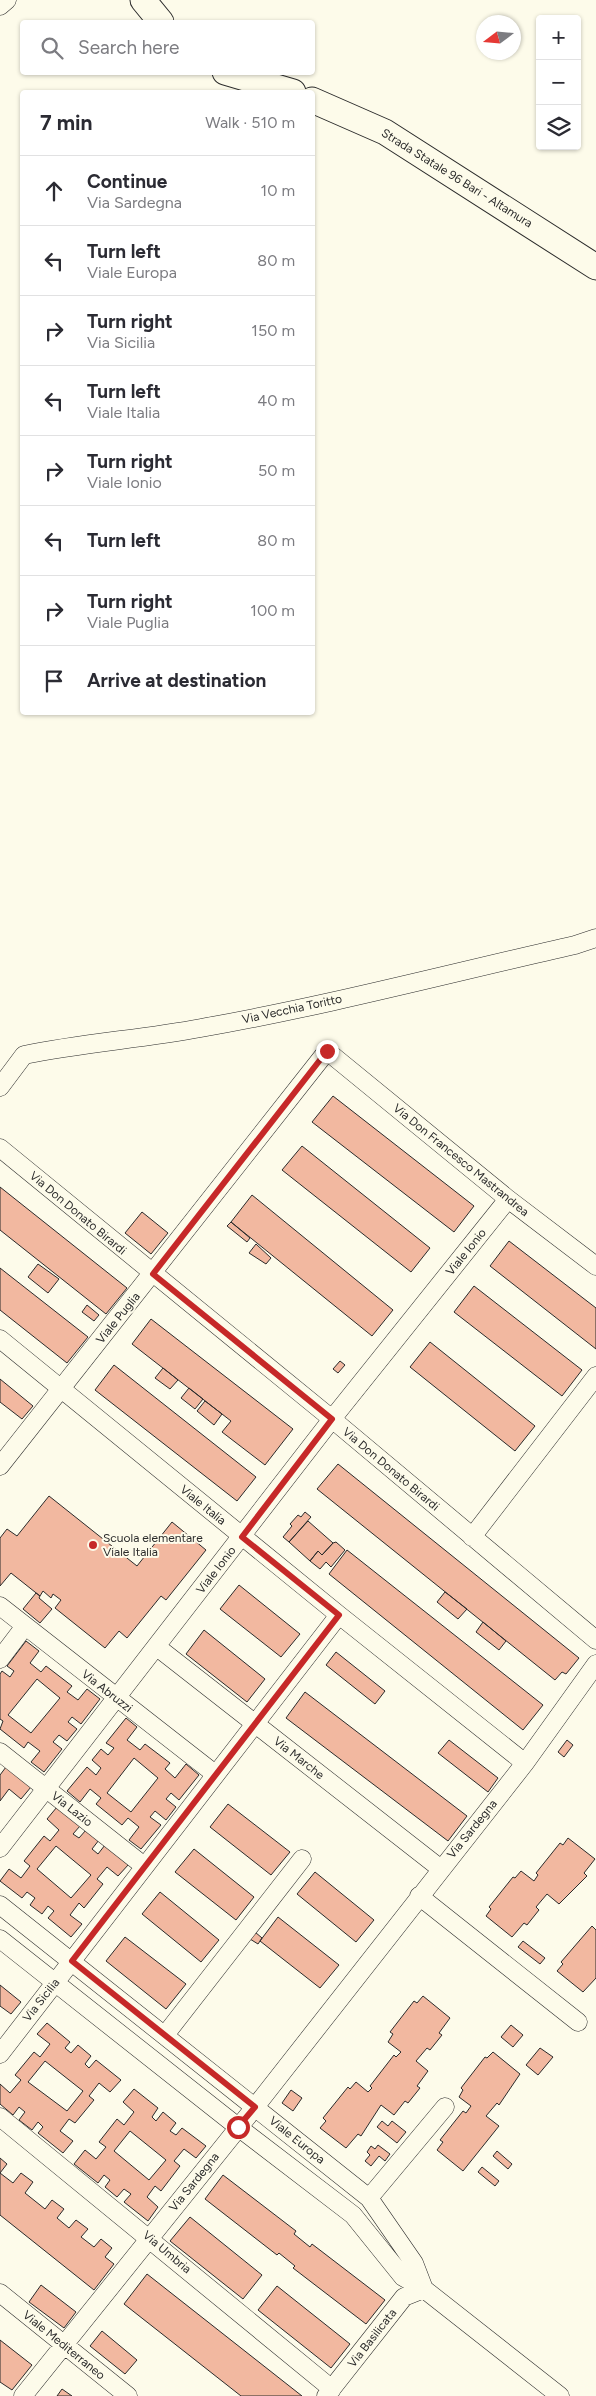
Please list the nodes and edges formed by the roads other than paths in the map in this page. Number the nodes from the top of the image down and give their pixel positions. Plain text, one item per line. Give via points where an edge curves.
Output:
1 (7, 0) edge
2 (143, 0) edge
3 (0, 6) edge
4 (159, 20) edge
5 (232, 75) edge
6 (286, 90) edge
7 (315, 101) edge
8 (596, 267) edge
9 (596, 938) edge
10 (327, 1051) joint
11 (0, 1087) edge
12 (0, 1148) edge
13 (508, 1199) junction
14 (596, 1266) edge
15 (153, 1274) junction
16 (0, 1339) edge
17 (596, 1376) edge
18 (60, 1390) junction
19 (332, 1419) junction
20 (0, 1466) edge
21 (242, 1537) junction
22 (472, 1537) junction
23 (0, 1606) edge
24 (339, 1615) junction
25 (25, 1626) junction
26 (596, 1640) edge
27 (157, 1646) junction
28 (0, 1659) edge
29 (596, 1664) edge
30 (116, 1699) junction
31 (255, 1724) junction
32 (0, 1752) edge
33 (526, 1763) junction
34 (216, 1774) junction
35 (46, 1789) junction
36 (0, 1848) edge
37 (302, 1859) dead end
38 (144, 1866) junction
39 (440, 1869) junction
40 (419, 1896) junction
41 (0, 1905) edge
42 (0, 1939) edge
43 (72, 1961) junction
44 (54, 1983) junction
45 (578, 2022) dead end
46 (165, 2035) junction
47 (0, 2054) edge
48 (255, 2107) junction
49 (445, 2107) dead end
50 (0, 2117) edge
51 (238, 2127) junction
52 (369, 2198) junction
53 (149, 2237) junction
54 (424, 2289) junction
55 (0, 2293) edge
56 (64, 2344) junction
57 (329, 2392) edge
58 (23, 2396) edge
59 (128, 2396) edge
60 (560, 2396) edge

1 - 3 street
2 - 4 street
5 - 6 street
7 - 8 street, Strada Statale 96 Bari - Altamura via 385,132
9 - 11 street, Via Vecchia Toritto via 202,1028 24,1055
10 - 13 street, Via Don Francesco Mastrandrea
10 - 15 street, Viale Puglia
12 - 15 street, Via Don Donato Birardi
13 - 14 street, Via Don Francesco Mastrandrea
13 - 19 street, Viale Ionio
15 - 18 street, Viale Puglia
15 - 19 street, Via Don Donato Birardi
16 - 18 street, Viale Italia
17 - 22 street
18 - 20 street, Viale Puglia
18 - 21 street, Viale Italia
19 - 21 street, Viale Ionio
19 - 22 street, Via Don Donato Birardi
21 - 24 street, Viale Italia
21 - 27 street, Viale Ionio
22 - 26 street, Via Don Donato Birardi
23 - 25 street, Via Abruzzi
24 - 31 street, Via Sicilia
24 - 33 street, Viale Italia
25 - 28 street
25 - 30 street, Via Abruzzi
27 - 30 street, Viale Ionio
27 - 31 street, Via Marche
29 - 33 street
30 - 34 street, Via Abruzzi
30 - 35 street, Viale Ionio
31 - 34 street, Via Sicilia
31 - 39 street, Via Marche
32 - 35 street, Via Lazio
33 - 39 street, Via Sardegna
34 - 38 street, Via Sicilia
35 - 36 street, Viale Ionio
35 - 38 street, Via Lazio
37 - 46 street
38 - 43 street, Via Sicilia
39 - 40 street, Via Sardegna
40 - 45 street
40 - 48 street, Via Sardegna
41 - 43 street, Viale Europa
42 - 44 street, Viale Europa
43 - 44 street, Via Sicilia
43 - 46 street, Viale Europa
44 - 47 street, Via Sicilia
44 - 51 street, Viale Europa
46 - 48 street, Viale Europa
48 - 51 street, Via Sardegna
48 - 52 street, Viale Europa
49 - 52 street
50 - 53 street, Via Umbria
51 - 53 street, Via Sardegna
51 - 54 street, Viale Europa via 353,2215 403,2277
52 - 54 street, Viale Europa via 414,2263
53 - 56 street, Via Sardegna
53 - 57 street, Via Umbria
54 - 57 street, Via Basilicata via 404,2297
54 - 60 street, Viale Europa
55 - 56 street, Viale Mediterraneo
56 - 58 street, Via Sardegna
56 - 59 street, Viale Mediterraneo

